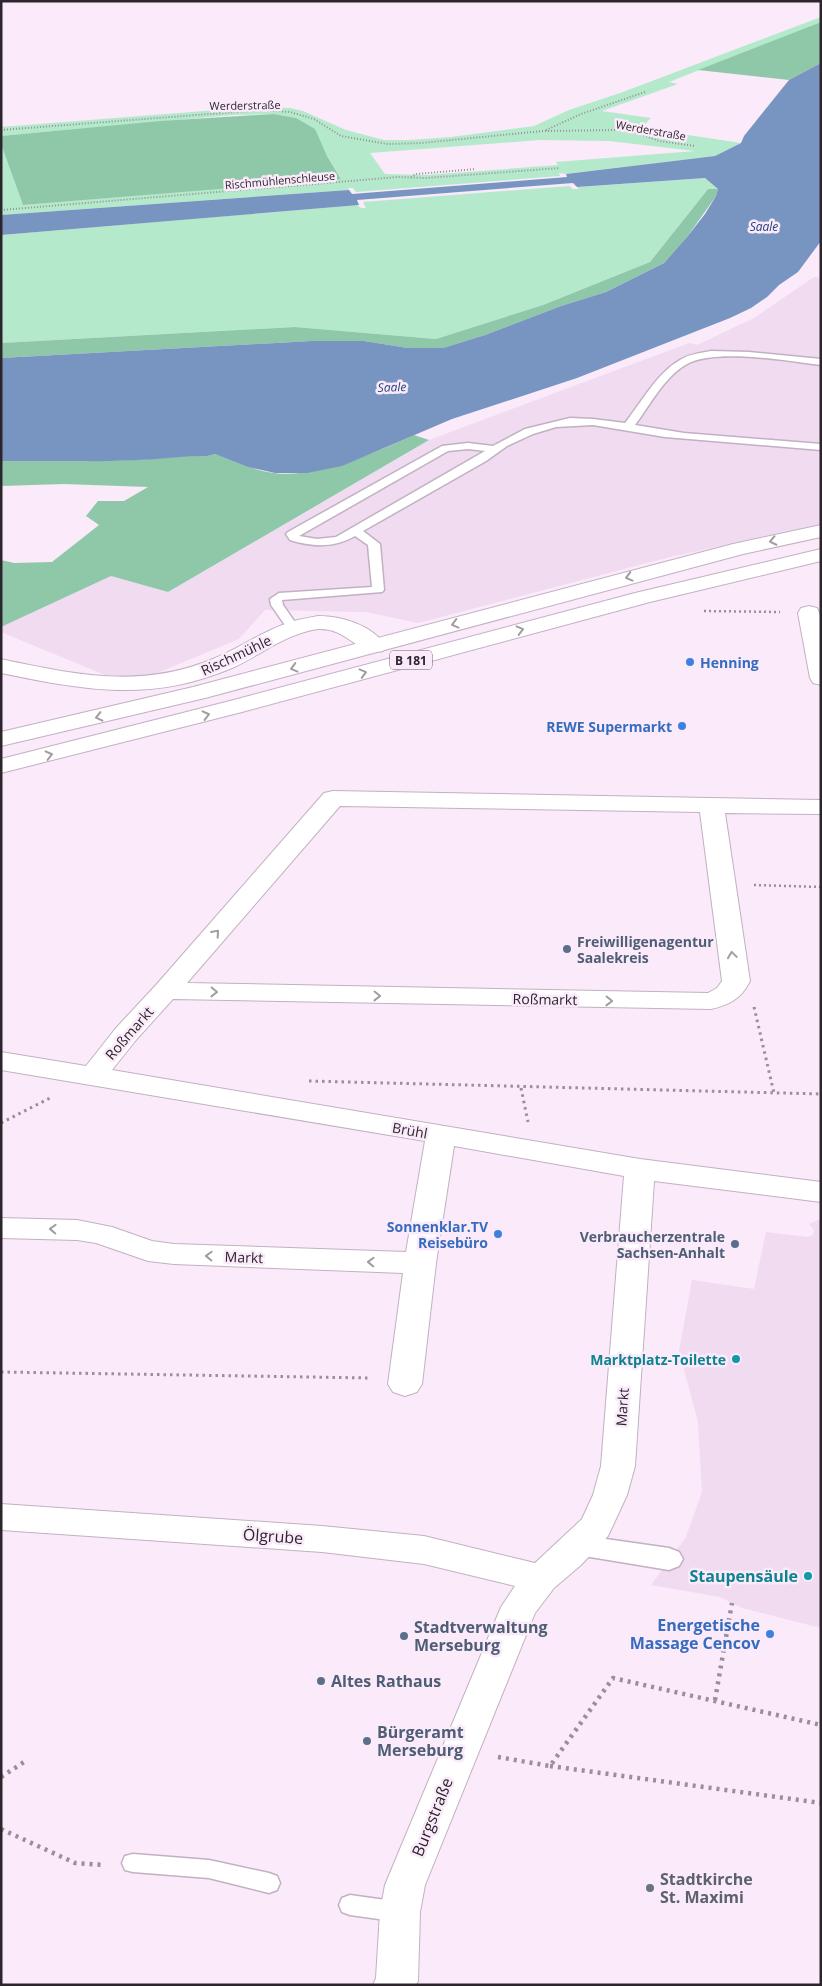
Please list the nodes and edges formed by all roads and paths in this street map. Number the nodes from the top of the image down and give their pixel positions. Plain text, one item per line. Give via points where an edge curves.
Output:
1 (645, 92) dead end
2 (1, 130) edge
3 (544, 131) junction
4 (695, 146) dead end
5 (560, 168) dead end
6 (476, 170) dead end
7 (410, 177) junction
8 (1, 210) edge
9 (821, 362) edge
10 (628, 427) junction
11 (821, 447) edge
12 (493, 449) junction
13 (355, 531) junction
14 (821, 531) edge
15 (821, 555) edge
16 (809, 613) dead end
17 (293, 628) junction
18 (375, 646) junction
19 (819, 664) edge
20 (1, 666) edge
21 (1, 739) edge
22 (1, 766) edge
23 (711, 804) junction
24 (821, 807) edge
25 (722, 884) junction
26 (821, 886) edge
27 (732, 990) junction
28 (166, 991) junction
29 (1, 1061) edge
30 (83, 1074) junction
31 (300, 1081) dead end
32 (774, 1093) junction
33 (821, 1094) edge
34 (1, 1123) edge
35 (441, 1135) junction
36 (640, 1169) junction
37 (821, 1192) edge
38 (1, 1228) edge
39 (420, 1263) junction
40 (1, 1372) edge
41 (405, 1381) joint
42 (1, 1517) edge
43 (578, 1545) junction
44 (669, 1559) dead end
45 (541, 1578) junction
46 (732, 1603) dead end
47 (715, 1700) junction
48 (821, 1725) edge
49 (459, 1750) junction
50 (24, 1762) dead end
51 (550, 1766) junction
52 (1, 1777) edge
53 (821, 1803) edge
54 (1, 1829) edge
55 (133, 1864) joint
56 (269, 1883) dead end
57 (350, 1905) dead end
58 (400, 1912) junction
59 (399, 1984) edge

1 - 3 path, Werderstraße via 581,114
2 - 3 path, Werderstraße via 262,110 290,112 314,119 341,136 388,144 421,144
3 - 4 path, Werderstraße via 618,130
5 - 7 path, Rischmühlenschleuse
6 - 7 path
7 - 8 path, Rischmühlenschleuse
9 - 10 lane via 702,355 675,369
10 - 11 lane via 665,434
10 - 12 lane via 582,421 555,423
12 - 13 lane via 482,459
12 - 13 lane via 446,448 292,534 303,541 325,544
13 - 17 lane via 374,544 378,590 279,597 277,605
14 -> 18 street, B 181 via 740,548
22 -> 15 street, B 181 via 237,707 671,590
16 - 19 street
17 - 18 street, Rischmühle via 318,623 345,625
17 - 20 street, Rischmühle via 201,672 139,686 93,684
18 -> 21 street, B 181 via 147,706
23 - 24 street, Roßmarkt
23 - 25 street
28 -> 23 street, Roßmarkt via 333,798
25 - 26 path
27 -> 25 street via 736,981
28 -> 27 street, Roßmarkt via 696,1002 724,997
27 - 32 path via 756,1009
28 - 30 street, Roßmarkt
29 - 30 street, Brühl
30 - 34 path via 60,1092
30 - 35 street, Brühl
31 - 32 path
32 - 33 path
35 - 36 street, Brühl
35 - 39 street
36 - 37 street, Brühl
36 - 43 street, Markt via 618,1466 596,1527
39 -> 38 street, Markt via 174,1254 148,1251 101,1234 76,1230
39 - 41 street
40 - 41 path
42 - 45 street, Ölgrube via 322,1539 424,1550
43 - 44 street
43 - 45 street, Markt
45 - 49 street, Burgstraße via 518,1608
46 - 47 path
47 - 48 path
47 - 51 path via 613,1678
49 - 51 path
49 - 58 street, Burgstraße via 405,1885
50 - 52 path
51 - 53 path
54 - 55 path via 76,1863
55 - 56 lane via 209,1870
57 - 58 lane
58 - 59 street, Burgstraße

